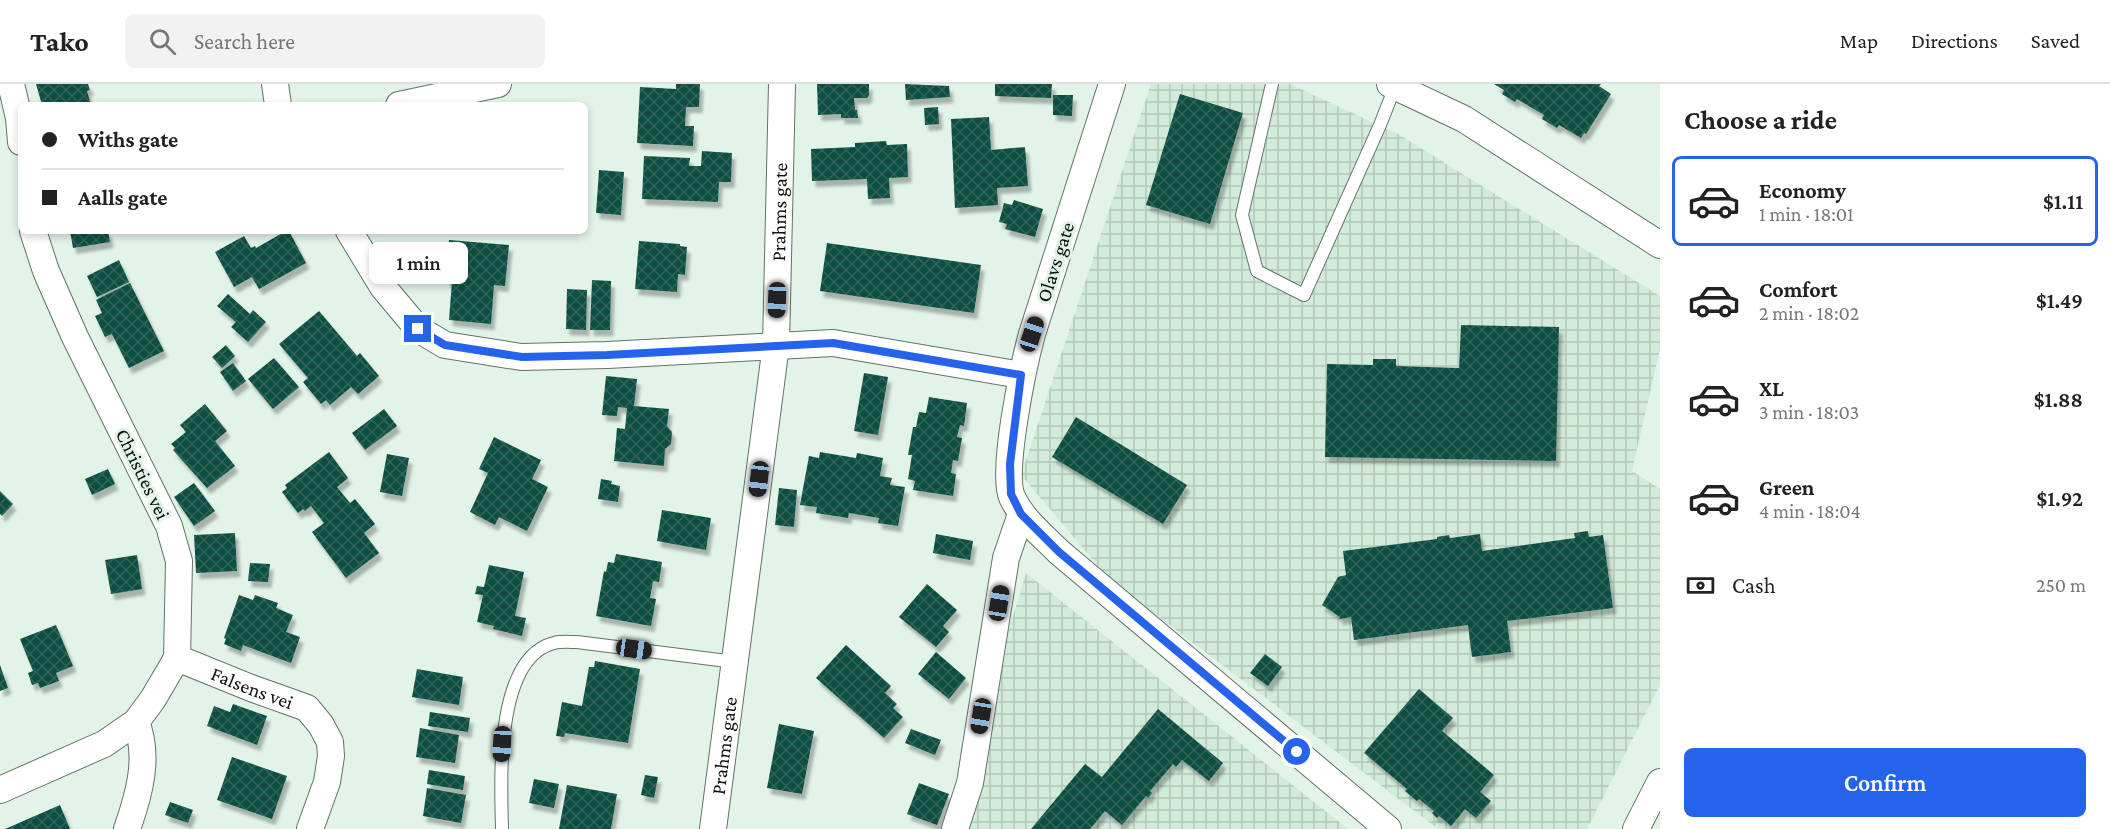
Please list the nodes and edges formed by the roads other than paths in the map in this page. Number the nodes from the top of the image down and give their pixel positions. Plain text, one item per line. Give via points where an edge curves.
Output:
1 (11, 84) edge
2 (275, 84) edge
3 (498, 84) edge
4 (782, 84) edge
5 (1112, 84) edge
6 (1272, 84) edge
7 (1392, 85) edge
8 (278, 102) edge
9 (413, 102) edge
10 (18, 114) edge
11 (34, 234) edge
12 (351, 234) edge
13 (1660, 245) edge
14 (776, 345) junction
15 (1021, 375) junction
16 (1021, 514) junction
17 (177, 658) junction
18 (735, 662) junction
19 (136, 722) junction
20 (1660, 782) edge
21 (0, 790) edge
22 (127, 829) edge
23 (310, 829) edge
24 (502, 829) edge
25 (713, 829) edge
26 (955, 829) edge
27 (1388, 829) edge
28 (1635, 829) edge

1 - 10 street
2 - 8 street
3 - 9 street
4 - 14 street, Prahms gate
5 - 15 street, Olavs gate
6 - 7 lane via 1242,215 1257,271 1304,295 1380,125
7 - 13 street via 1464,119
11 - 17 street, Christies vei via 75,337 168,526 179,561
12 - 14 street via 383,287 418,329 445,345 522,357
14 - 15 street via 833,343
14 - 18 street, Prahms gate
15 - 16 street, Olavs gate via 1010,464 1011,494
16 - 26 street via 1006,558 970,783
16 - 27 street via 1059,552
17 - 19 street, Christies vei
17 - 23 street, Falsens vei via 307,708 321,725 332,756
18 - 24 lane via 578,642 554,643 543,648 522,669 510,699 501,774
18 - 25 street, Prahms gate
19 - 21 street, Christies vei via 104,744
19 - 22 street via 143,759 140,788
20 - 28 street

